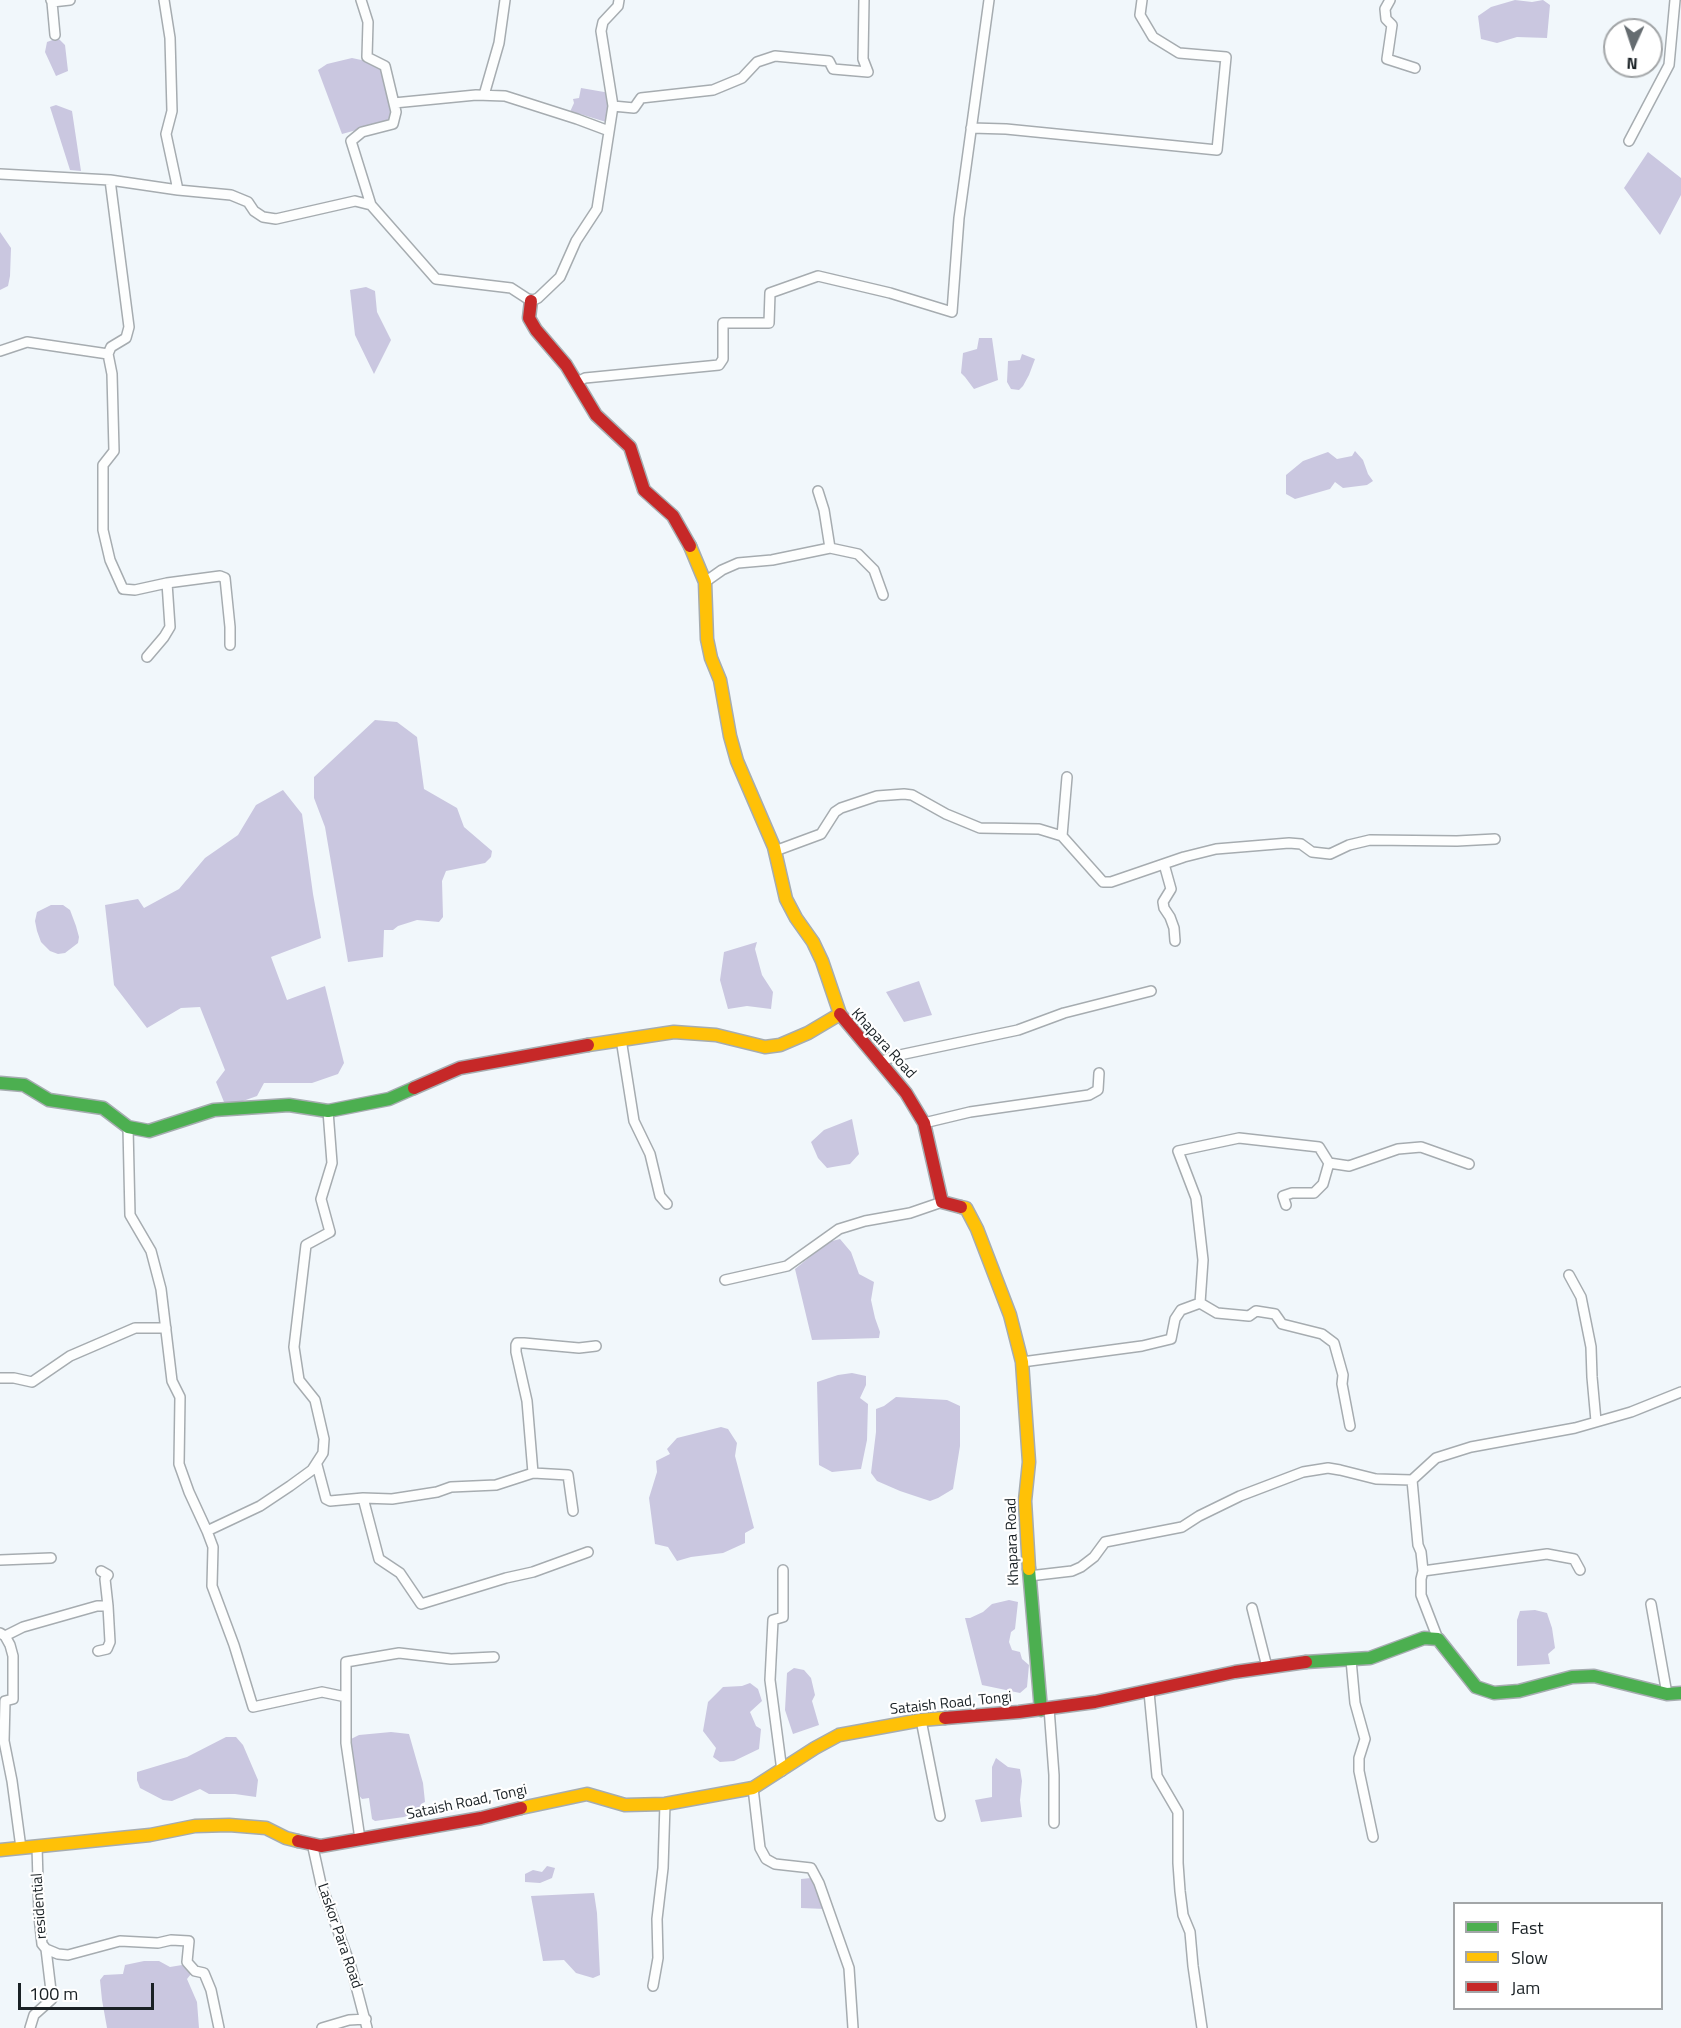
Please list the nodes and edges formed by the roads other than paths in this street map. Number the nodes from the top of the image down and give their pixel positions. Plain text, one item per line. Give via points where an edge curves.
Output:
1 (70, 0) edge
2 (164, 0) edge
3 (361, 0) edge
4 (505, 0) edge
5 (619, 0) edge
6 (864, 0) edge
7 (988, 0) edge
8 (1143, 0) edge
9 (1390, 0) edge
10 (1675, 0) edge
11 (52, 1) edge
12 (55, 35) dead end
13 (1415, 68) dead end
14 (484, 95) junction
15 (394, 103) junction
16 (613, 106) junction
17 (971, 128) junction
18 (609, 131) junction
19 (1629, 141) dead end
20 (0, 174) edge
21 (110, 180) junction
22 (178, 190) junction
23 (371, 205) junction
24 (531, 301) junction
25 (0, 351) edge
26 (108, 354) junction
27 (577, 382) junction
28 (818, 490) dead end
29 (830, 548) junction
30 (705, 582) junction
31 (167, 583) junction
32 (883, 595) dead end
33 (230, 645) dead end
34 (147, 657) dead end
35 (1067, 777) dead end
36 (1062, 836) junction
37 (1495, 839) dead end
38 (775, 851) junction
39 (1164, 864) junction
40 (1175, 941) dead end
41 (1151, 991) dead end
42 (840, 1014) junction
43 (621, 1039) junction
44 (880, 1062) junction
45 (1099, 1073) dead end
46 (0, 1083) edge
47 (328, 1111) junction
48 (924, 1123) junction
49 (129, 1127) junction
50 (1329, 1163) junction
51 (1469, 1164) dead end
52 (942, 1202) junction
53 (668, 1204) dead end
54 (1286, 1205) dead end
55 (1569, 1275) dead end
56 (725, 1280) dead end
57 (1200, 1303) junction
58 (166, 1328) junction
59 (596, 1346) dead end
60 (1022, 1362) junction
61 (0, 1378) edge
62 (1681, 1392) edge
63 (1596, 1421) junction
64 (1350, 1426) dead end
65 (317, 1465) junction
66 (533, 1473) junction
67 (1412, 1480) junction
68 (363, 1498) junction
69 (573, 1511) dead end
70 (207, 1531) junction
71 (588, 1552) dead end
72 (51, 1558) dead end
73 (0, 1560) edge
74 (783, 1570) dead end
75 (1580, 1570) dead end
76 (101, 1571) dead end
77 (1423, 1571) junction
78 (1029, 1576) junction
79 (1650, 1604) dead end
80 (108, 1606) junction
81 (1252, 1608) dead end
82 (3, 1635) edge
83 (1438, 1639) junction
84 (98, 1651) dead end
85 (494, 1657) dead end
86 (1351, 1660) junction
87 (1267, 1667) junction
88 (1149, 1692) junction
89 (1681, 1693) edge
90 (1667, 1694) junction
91 (346, 1697) junction
92 (1045, 1709) junction
93 (921, 1720) junction
94 (782, 1771) junction
95 (753, 1788) junction
96 (665, 1804) junction
97 (940, 1816) dead end
98 (1054, 1823) dead end
99 (1373, 1837) dead end
100 (360, 1839) junction
101 (312, 1843) junction
102 (37, 1846) junction
103 (21, 1848) junction
104 (0, 1850) edge
105 (46, 1949) junction
106 (653, 1986) dead end
107 (367, 2023) edge
108 (30, 2028) edge
109 (219, 2028) edge
110 (322, 2028) edge
111 (854, 2028) edge
112 (1202, 2028) edge

1 - 11 street
2 - 22 street via 170,38 172,111 166,134
3 - 15 street via 368,22 367,57 385,66
4 - 14 street via 499,43
5 - 16 street via 603,21 601,31
6 - 16 street via 863,59 868,72 833,69 829,61 775,56 757,62 742,78 713,90 641,98 634,108
7 - 17 street
8 - 17 street via 1140,15 1153,37 1179,53 1226,57 1217,150
9 - 13 street via 1385,9 1392,26 1387,59
10 - 19 street via 1669,65
11 - 12 street
14 - 15 street
14 - 18 street via 505,96
15 - 23 street via 393,124 362,132 351,141
16 - 18 street
17 - 27 street via 952,312 818,276 770,293 769,323 723,323 723,359 719,365 585,378
18 - 24 street via 597,209 576,241 560,277
20 - 21 street
21 - 22 street
21 - 26 street via 129,327 126,338 111,347
22 - 23 street via 231,195 248,202 263,217 276,219 355,201
23 - 24 street via 436,279 511,288
24 - 27 street via 530,318
25 - 26 street via 27,342
26 - 31 street via 114,451 103,465 103,530 110,560 123,589
27 - 30 street via 596,415 630,447 644,490 673,516
28 - 29 street
29 - 30 street via 738,563
29 - 32 street via 858,554 874,570
30 - 38 street via 707,639 720,680 730,736
31 - 33 street via 225,578
31 - 34 street via 170,627
35 - 36 street
36 - 38 street via 1039,829 980,828 904,794 877,796 841,808 821,834
36 - 39 street via 1103,882
37 - 39 street via 1370,840 1330,854 1289,843 1216,849
38 - 42 street via 786,899 813,942
39 - 40 street via 1171,889 1163,902
41 - 44 street via 1064,1013 1018,1030
42 - 43 street, Khapara Road via 808,1033 765,1047 716,1035 674,1032
42 - 44 street, Khapara Road
43 - 47 street, Khapara Road via 460,1068 389,1099
43 - 53 street via 634,1121 650,1154 660,1196
44 - 48 street, Khapara Road via 906,1092
45 - 48 street via 1098,1090 1089,1095 970,1112
46 - 49 street via 24,1085 49,1100 103,1108
47 - 49 street, Khapara Road via 289,1105 214,1110 149,1131
47 - 65 street via 332,1163 321,1199 330,1232 306,1245 294,1347 299,1380 315,1400 324,1439
48 - 52 street, Khapara Road
49 - 58 street via 130,1215 151,1251
50 - 51 street via 1349,1166 1398,1149 1421,1147
50 - 54 street via 1323,1184 1314,1193 1283,1196
50 - 57 street via 1318,1147 1239,1138 1178,1151 1196,1198 1203,1260
52 - 56 street via 910,1214 839,1229 787,1266
52 - 60 street, Khapara Road via 966,1208 977,1229 1011,1315
55 - 63 street via 1581,1297 1591,1347
57 - 60 street via 1181,1310 1171,1339
57 - 64 street via 1217,1313 1275,1314 1282,1324 1322,1334 1334,1342
58 - 61 street via 135,1328 70,1356 32,1382
58 - 70 street via 172,1381 180,1397 179,1464
59 - 66 street via 516,1345 527,1401
60 - 78 street, Khapara Road via 1029,1462 1025,1501
62 - 63 street
63 - 67 street via 1436,1458
65 - 68 street via 326,1499
65 - 70 street via 260,1506
66 - 68 street via 496,1485 452,1487 392,1499
66 - 69 street via 568,1475
67 - 77 street
67 - 78 street via 1376,1479 1328,1468 1303,1472 1240,1496 1182,1527 1105,1542 1094,1557 1072,1571
68 - 71 street via 379,1559 400,1573 421,1604
70 - 91 street via 213,1547 212,1586 253,1707 322,1692
72 - 73 street
74 - 94 street via 783,1617 773,1620 770,1680
75 - 77 street via 1574,1558 1547,1554
76 - 80 street via 108,1575
77 - 83 street via 1421,1595
78 - 92 street, Khapara Road
79 - 90 street
80 - 82 street
80 - 84 street via 110,1642 107,1649
81 - 87 street
82 - 103 street via 13,1656 13,1699 5,1701 4,1741
83 - 86 street, Sataish Road, Tongi via 1424,1638 1370,1658
83 - 90 street via 1476,1686 1494,1693 1594,1676
85 - 91 street via 451,1659 399,1653 346,1662
86 - 87 street, Sataish Road, Tongi
86 - 99 street via 1355,1703 1365,1738 1359,1771
87 - 88 street, Sataish Road, Tongi
88 - 92 street, Sataish Road, Tongi
88 - 112 street via 1157,1776 1178,1812 1180,1891 1183,1916 1190,1932
89 - 90 street
91 - 100 street via 346,1743
92 - 93 street, Sataish Road, Tongi
92 - 98 street via 1054,1774
93 - 94 street, Sataish Road, Tongi via 839,1735
93 - 97 street
94 - 95 street, Sataish Road, Tongi
95 - 96 street, Sataish Road, Tongi
95 - 111 street via 760,1848 766,1859 775,1864 811,1868 819,1883 849,1968
96 - 100 street, Sataish Road, Tongi via 625,1804 587,1794
96 - 106 street via 658,1958
100 - 101 street, Sataish Road, Tongi via 321,1846
101 - 102 street, Sataish Road, Tongi via 286,1838 266,1828 229,1825
101 - 107 street, Laskor Para Road via 321,1884
102 - 103 street, Sataish Road, Tongi
102 - 105 street, residential via 39,1916
103 - 104 street, Sataish Road, Tongi
105 - 108 street, residential via 52,1999 34,2015
105 - 109 street via 68,1955 120,1941 189,1941 187,1962 195,1971 204,1973
107 - 110 street via 350,2020

